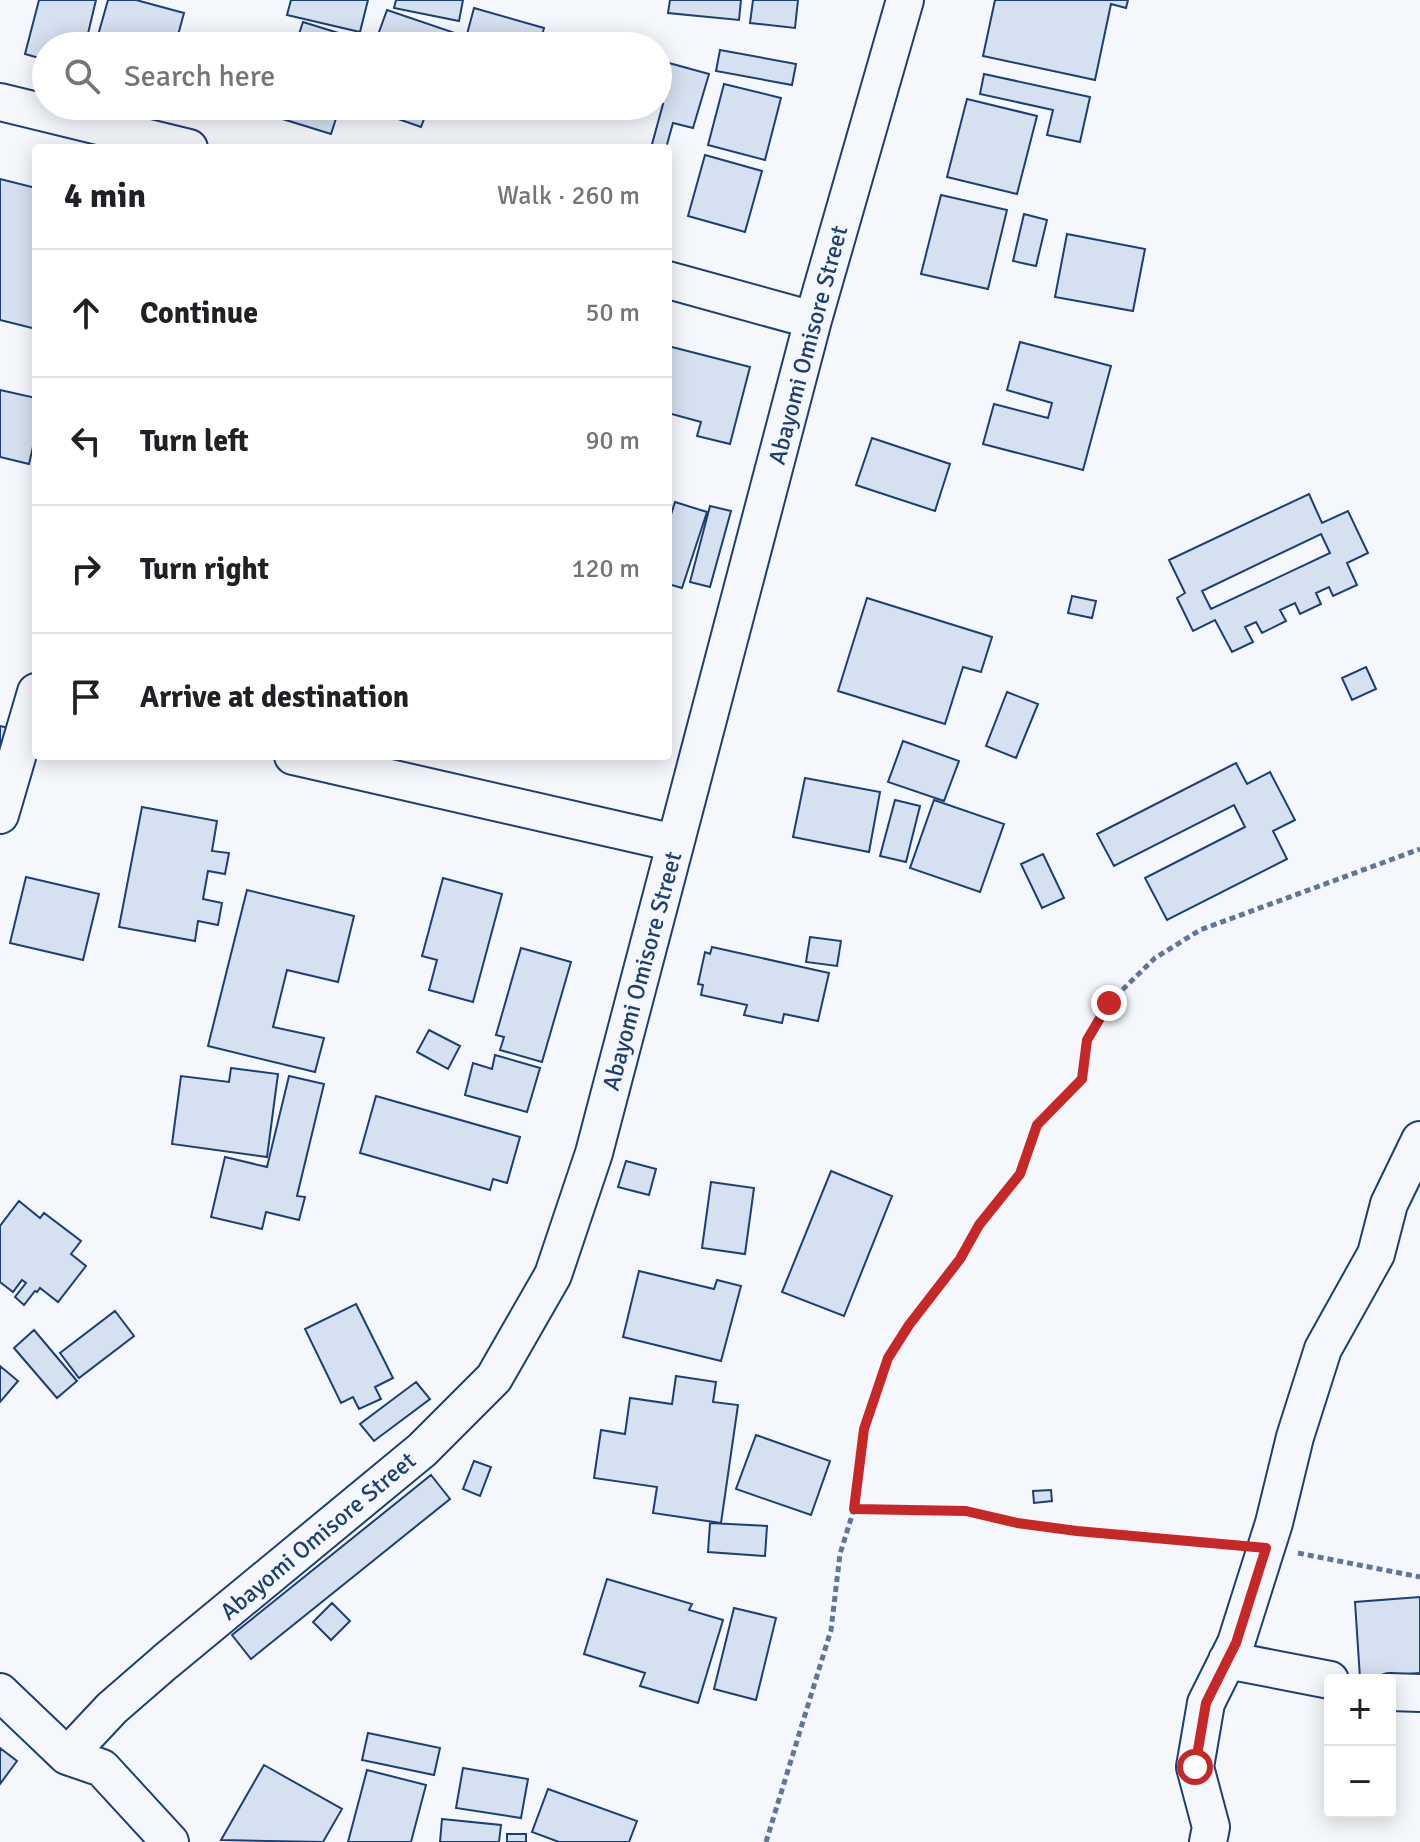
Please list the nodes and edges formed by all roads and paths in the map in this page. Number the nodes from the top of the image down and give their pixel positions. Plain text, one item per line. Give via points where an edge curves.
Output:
1 (905, 0) edge
2 (0, 102) edge
3 (32, 110) edge
4 (71, 120) edge
5 (165, 144) edge
6 (672, 281) edge
7 (813, 320) junction
8 (32, 709) edge
9 (311, 760) edge
10 (0, 815) edge
11 (675, 843) junction
12 (1420, 849) edge
13 (1420, 1140) edge
14 (854, 1509) junction
15 (1266, 1548) junction
16 (1420, 1577) edge
17 (1227, 1660) junction
18 (1324, 1679) edge
19 (0, 1692) edge
20 (1396, 1692) edge
21 (1420, 1693) edge
22 (67, 1756) junction
23 (170, 1842) edge
24 (766, 1842) edge
25 (1208, 1842) edge

1 - 7 street, Abayomi Omisore Street
2 - 3 street
4 - 5 street
6 - 7 street
7 - 11 street, Abayomi Omisore Street
8 - 10 street
9 - 11 street
11 - 22 street, Abayomi Omisore Street via 594,1153 553,1275 494,1378 422,1450 165,1662
12 - 14 path via 1200,930 1155,958 1109,1003 1087,1040 1082,1079 1037,1125 1020,1174 888,1358 864,1429
13 - 15 street via 1389,1204 1376,1254 1323,1349
14 - 15 path via 966,1511 1077,1531
14 - 24 path via 840,1554 831,1630
15 - 16 path
15 - 17 street
17 - 18 street
17 - 25 street via 1206,1703 1195,1767 1211,1827
19 - 22 street
20 - 21 street
22 - 23 street via 102,1768

